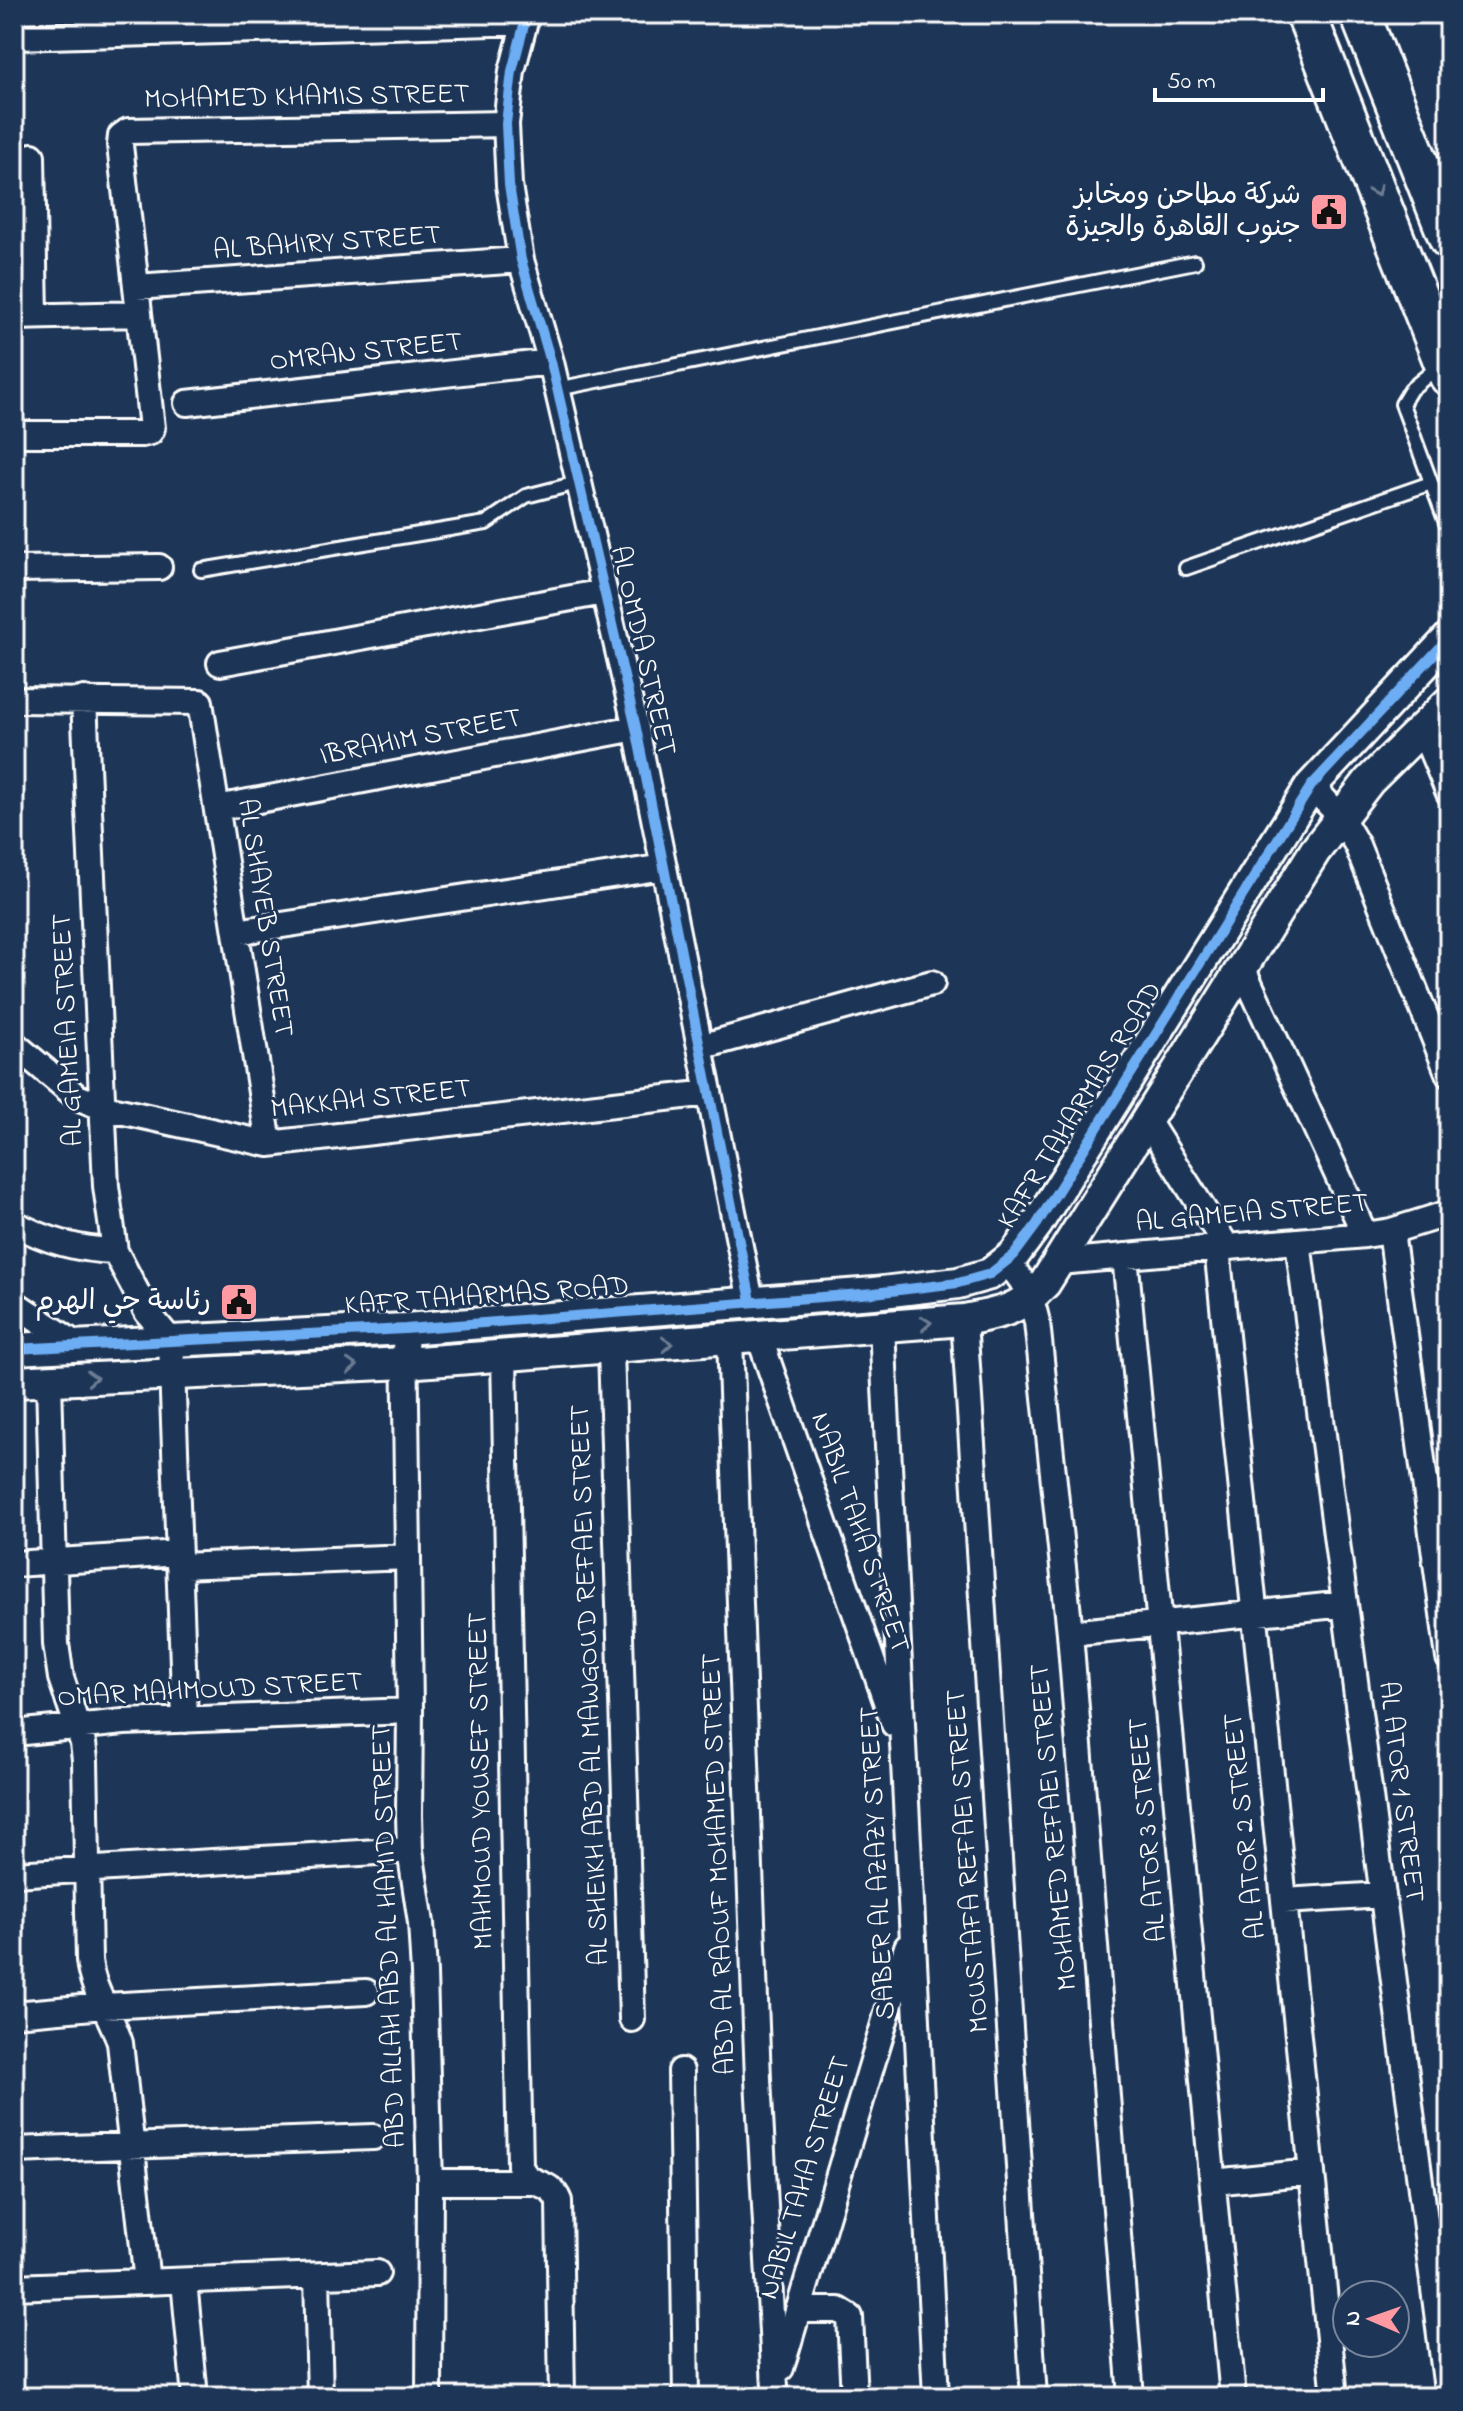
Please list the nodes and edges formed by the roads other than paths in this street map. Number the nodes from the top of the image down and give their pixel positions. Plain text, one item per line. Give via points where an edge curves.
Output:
1 (1350, 14) edge
2 (1360, 14) edge
3 (526, 18) edge
4 (1308, 18) edge
5 (14, 37) edge
6 (1397, 108) junction
7 (506, 124) junction
8 (1355, 137) junction
9 (32, 156) dead end
10 (1449, 239) edge
11 (521, 260) junction
12 (1195, 262) dead end
13 (136, 287) junction
14 (139, 314) junction
15 (24, 316) edge
16 (551, 362) junction
17 (1446, 369) edge
18 (557, 389) junction
19 (187, 403) dead end
20 (14, 434) edge
21 (581, 482) junction
22 (1431, 483) junction
23 (1449, 531) edge
24 (159, 567) dead end
25 (1186, 568) dead end
26 (14, 569) edge
27 (201, 570) dead end
28 (604, 592) junction
29 (1449, 638) edge
30 (220, 663) dead end
31 (84, 699) junction
32 (14, 700) edge
33 (1449, 702) edge
34 (636, 728) junction
35 (1422, 728) junction
36 (1311, 786) junction
37 (1449, 793) edge
38 (217, 808) junction
39 (1340, 816) junction
40 (664, 867) junction
41 (236, 932) junction
42 (1242, 967) junction
43 (932, 983) dead end
44 (14, 1044) edge
45 (700, 1047) junction
46 (1449, 1075) edge
47 (709, 1093) junction
48 (102, 1107) junction
49 (1146, 1119) junction
50 (269, 1144) junction
51 (1449, 1213) edge
52 (14, 1223) edge
53 (1391, 1231) junction
54 (1365, 1235) junction
55 (1298, 1242) junction
56 (1222, 1248) junction
57 (115, 1251) junction
58 (1125, 1256) junction
59 (1005, 1262) junction
60 (1059, 1262) junction
61 (1032, 1297) junction
62 (751, 1301) junction
63 (14, 1303) edge
64 (964, 1320) junction
65 (882, 1327) junction
66 (405, 1329) junction
67 (745, 1337) junction
68 (171, 1341) junction
69 (78, 1346) junction
70 (14, 1349) edge
71 (611, 1349) junction
72 (504, 1356) junction
73 (405, 1363) junction
74 (172, 1374) junction
75 (49, 1380) junction
76 (14, 1382) edge
77 (408, 1557) junction
78 (179, 1560) junction
79 (54, 1561) junction
80 (14, 1564) edge
81 (1345, 1604) junction
82 (1254, 1613) junction
83 (1160, 1623) junction
84 (1070, 1633) junction
85 (1449, 1658) edge
86 (410, 1711) junction
87 (185, 1720) junction
88 (78, 1727) junction
89 (14, 1733) edge
90 (903, 1749) junction
91 (410, 1850) junction
92 (87, 1870) junction
93 (14, 1874) edge
94 (1383, 1895) junction
95 (1284, 1901) junction
96 (912, 1930) junction
97 (366, 1992) dead end
98 (104, 2006) junction
99 (14, 2014) edge
100 (632, 2019) dead end
101 (681, 2071) dead end
102 (373, 2137) dead end
103 (133, 2144) junction
104 (14, 2150) edge
105 (1312, 2172) junction
106 (430, 2182) junction
107 (1213, 2182) junction
108 (541, 2184) junction
109 (377, 2273) dead end
110 (317, 2276) junction
111 (184, 2281) junction
112 (147, 2282) junction
113 (14, 2287) edge
114 (798, 2310) junction
115 (774, 2392) edge
116 (195, 2397) edge
117 (320, 2397) edge
118 (429, 2397) edge
119 (562, 2397) edge
120 (686, 2397) edge
121 (854, 2397) edge
122 (936, 2397) edge
123 (1034, 2397) edge
124 (1131, 2397) edge
125 (1233, 2397) edge
126 (1335, 2397) edge
127 (1448, 2397) edge

1 - 4 main road via 1333,28 1317,27
2 - 6 main road
3 - 5 street
3 - 7 street, AL OMDA STREET
4 - 8 main road
6 - 8 main road via 1379,104 1362,111
6 - 10 main road
7 - 11 street, AL OMDA STREET
7 - 13 street, MOHAMED KHAMIS STREET via 128,131 120,145
8 -> 17 main road
9 - 15 street
11 - 13 street, AL BAHIRY STREET
11 - 16 street, AL OMDA STREET
12 - 18 lane
13 - 14 street
14 - 15 street
14 - 20 street via 150,432
16 - 18 street, AL OMDA STREET
16 - 19 street, OMRAN STREET
17 - 22 lane via 1411,389 1402,402
18 - 21 street, AL OMDA STREET
21 - 27 lane via 526,496 486,523
21 - 28 street, AL OMDA STREET
22 - 23 lane
22 - 25 lane
24 - 26 street
28 - 30 street
28 - 34 street, AL OMDA STREET
29 - 36 street, KAFR TAHARMAS ROAD
31 - 32 street
31 - 38 street, AL SHAYEB STREET via 200,702
31 - 48 street, AL GAMEIA STREET
33 - 35 street
34 - 38 street, IBRAHIM STREET
34 - 40 street, AL OMDA STREET
35 - 37 street
35 - 39 street
36 - 39 street
36 - 59 street, KAFR TAHARMAS ROAD via 1037,1224
38 - 41 street, AL SHAYEB STREET
39 - 42 street
39 - 46 street via 1357,845
40 - 41 street
40 - 45 street, AL OMDA STREET
41 - 50 street, AL SHAYEB STREET
42 - 49 street
42 - 54 street
43 - 45 street
44 - 48 street, MAKKAH STREET via 77,1097
45 - 47 street, AL OMDA STREET
47 - 50 street, MAKKAH STREET
47 - 62 street, AL OMDA STREET
48 - 50 street, MAKKAH STREET
48 - 57 street, AL GAMEIA STREET
49 - 56 street, AL ATOR 2 STREET
49 - 60 street
51 - 53 street, AL GAMEIA STREET
52 - 57 street via 85,1250
53 - 54 street, AL GAMEIA STREET
53 - 85 street
54 - 55 street, AL GAMEIA STREET
55 - 56 street, AL GAMEIA STREET
55 - 81 street, AL ATOR 1 STREET
56 - 58 street, AL GAMEIA STREET
56 - 82 street, AL ATOR 2 STREET
57 - 68 street, AL GAMEIA STREET via 147,1312
58 - 60 street, AL GAMEIA STREET
58 - 83 street, AL ATOR 3 STREET
59 - 61 street, MOHAMED REFAEI STREET
59 - 62 street, KAFR TAHARMAS ROAD via 990,1274 958,1283
60 - 61 street
61 - 64 street via 1012,1309
61 - 84 street, MOHAMED REFAEI STREET
62 - 66 street, KAFR TAHARMAS ROAD
63 - 69 street
65 -> 64 street
64 - 123 street, MOUSTAFA REFAEI STREET
65 - 67 street
65 - 90 street, SABER AL AZAZY STREET
66 - 68 street, KAFR TAHARMAS ROAD
66 - 73 street, ABD ALLAH ABD AL HAMID STREET
71 -> 67 street
67 - 90 street, NABIL TAHA STREET
67 - 115 street, ABD AL RAOUF MOHAMED STREET via 758,2079
68 - 69 street, KAFR TAHARMAS ROAD
68 - 74 street
69 - 70 street, KAFR TAHARMAS ROAD
71 - 72 street
71 - 100 street, AL SHEIKH ABD AL MAWGOUD REFAEI STREET
72 - 73 street
72 - 108 street, MAHMOUD YOUSEF STREET via 520,2166
74 -> 73 street
73 - 77 street, ABD ALLAH ABD AL HAMID STREET
75 -> 74 street
74 - 78 street
75 - 76 street
75 - 79 street
77 - 78 street
77 - 86 street, ABD ALLAH ABD AL HAMID STREET
78 - 79 street
78 - 87 street
79 - 80 street
79 - 88 street via 57,1661
81 - 82 street
81 - 94 street, AL ATOR 1 STREET
82 - 83 street
82 - 95 street, AL ATOR 2 STREET
83 - 84 street
83 - 107 street, AL ATOR 3 STREET
84 - 124 street, MOHAMED REFAEI STREET
86 - 87 street, OMAR MAHMOUD STREET
86 - 91 street, ABD ALLAH ABD AL HAMID STREET
87 - 88 street, OMAR MAHMOUD STREET
88 - 89 street, OMAR MAHMOUD STREET
88 - 92 street via 85,1760
90 - 96 street, SABER AL AZAZY STREET
91 - 92 street
91 - 106 street, ABD ALLAH ABD AL HAMID STREET via 423,1948
92 - 93 street
92 - 98 street via 90,1972
94 - 95 street
94 - 127 street, AL ATOR 1 STREET
95 - 105 street, AL ATOR 2 STREET
96 - 114 street, NABIL TAHA STREET
96 - 122 street, SABER AL AZAZY STREET
97 - 98 street
98 - 99 street
98 - 103 street via 120,2043
101 - 120 street
102 - 103 street
103 - 104 street
103 - 112 street
105 - 107 street
105 - 126 street, AL ATOR 2 STREET
106 - 108 street
106 - 118 street, ABD ALLAH ABD AL HAMID STREET
107 - 125 street, AL ATOR 3 STREET
108 - 119 street, MAHMOUD YOUSEF STREET via 559,2201
109 - 110 street
110 - 111 street
110 - 117 street
111 - 112 street
111 - 116 street
112 - 113 street
114 - 115 street, NABIL TAHA STREET
114 - 121 street via 839,2310 850,2317

